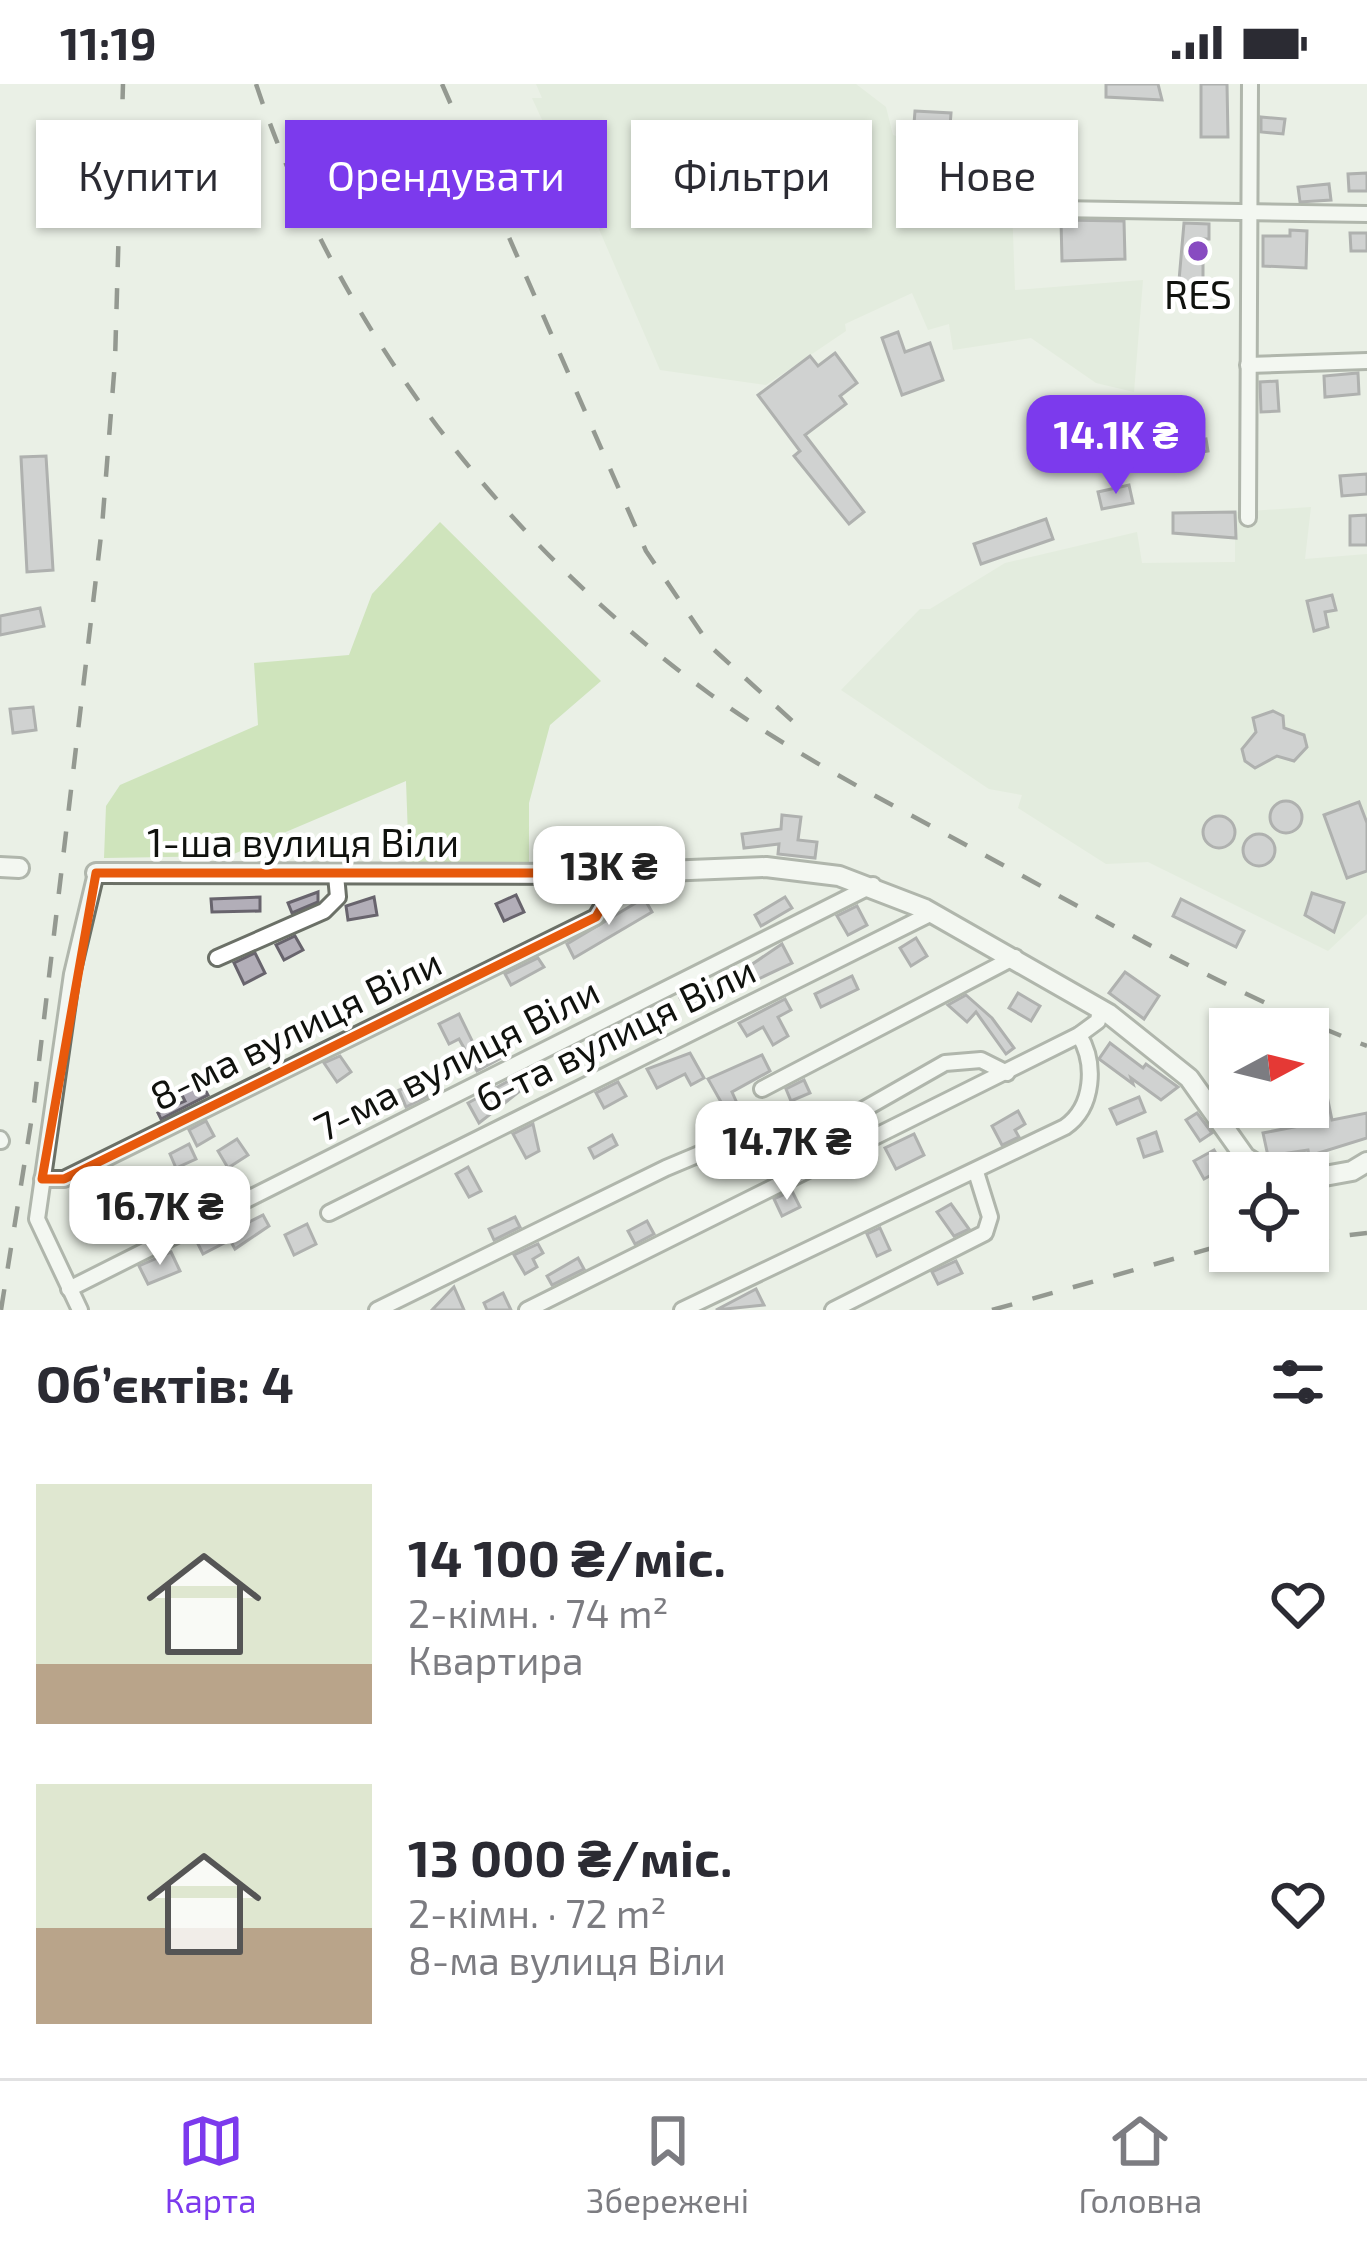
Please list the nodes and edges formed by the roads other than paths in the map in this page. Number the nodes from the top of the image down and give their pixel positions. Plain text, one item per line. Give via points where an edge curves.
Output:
1 (1250, 84) edge
2 (1078, 209) edge
3 (1249, 213) junction
4 (1367, 214) edge
5 (1367, 361) edge
6 (1248, 365) junction
7 (1248, 518) dead end
8 (96, 873) joint
9 (602, 873) junction
10 (336, 875) junction
11 (873, 885) junction
12 (932, 913) junction
13 (1015, 957) junction
14 (217, 958) dead end
15 (1100, 1009) junction
16 (1079, 1035) junction
17 (1007, 1073) junction
18 (762, 1089) dead end
19 (1241, 1152) edge
20 (1367, 1162) edge
21 (976, 1172) junction
22 (1329, 1175) edge
23 (42, 1179) junction
24 (328, 1213) dead end
25 (69, 1289) junction
26 (80, 1310) edge
27 (377, 1310) edge
28 (527, 1310) edge
29 (682, 1310) edge
30 (833, 1310) edge

1 - 3 street
2 - 3 street
3 - 4 street
3 - 6 street
5 - 6 street
6 - 7 street
8 - 10 main road, 1-ша вулиця Віли
8 - 23 street via 72,974
9 - 10 main road, 1-ша вулиця Віли
9 - 11 main road, 1-ша вулиця Віли via 766,867
9 - 23 street, 8-ма вулиця Віли via 607,898 596,917 64,1179
10 - 14 street via 338,897 324,911
11 - 12 main road, 1-ша вулиця Віли
11 - 25 street, 7-ма вулиця Віли
12 - 13 main road, 1-ша вулиця Віли
12 - 24 street, 6-та вулиця Віли
13 - 15 main road, 1-ша вулиця Віли
13 - 18 street
15 - 16 street
15 - 19 main road, 1-ша вулиця Віли via 1189,1078
16 - 17 street
16 - 21 street via 1090,1074 1076,1120
17 - 27 street via 981,1060 945,1063 844,1120 771,1124
17 - 28 street
20 - 22 main road
21 - 29 street
21 - 30 street via 990,1217 985,1233
23 - 25 street via 40,1232
25 - 26 street

